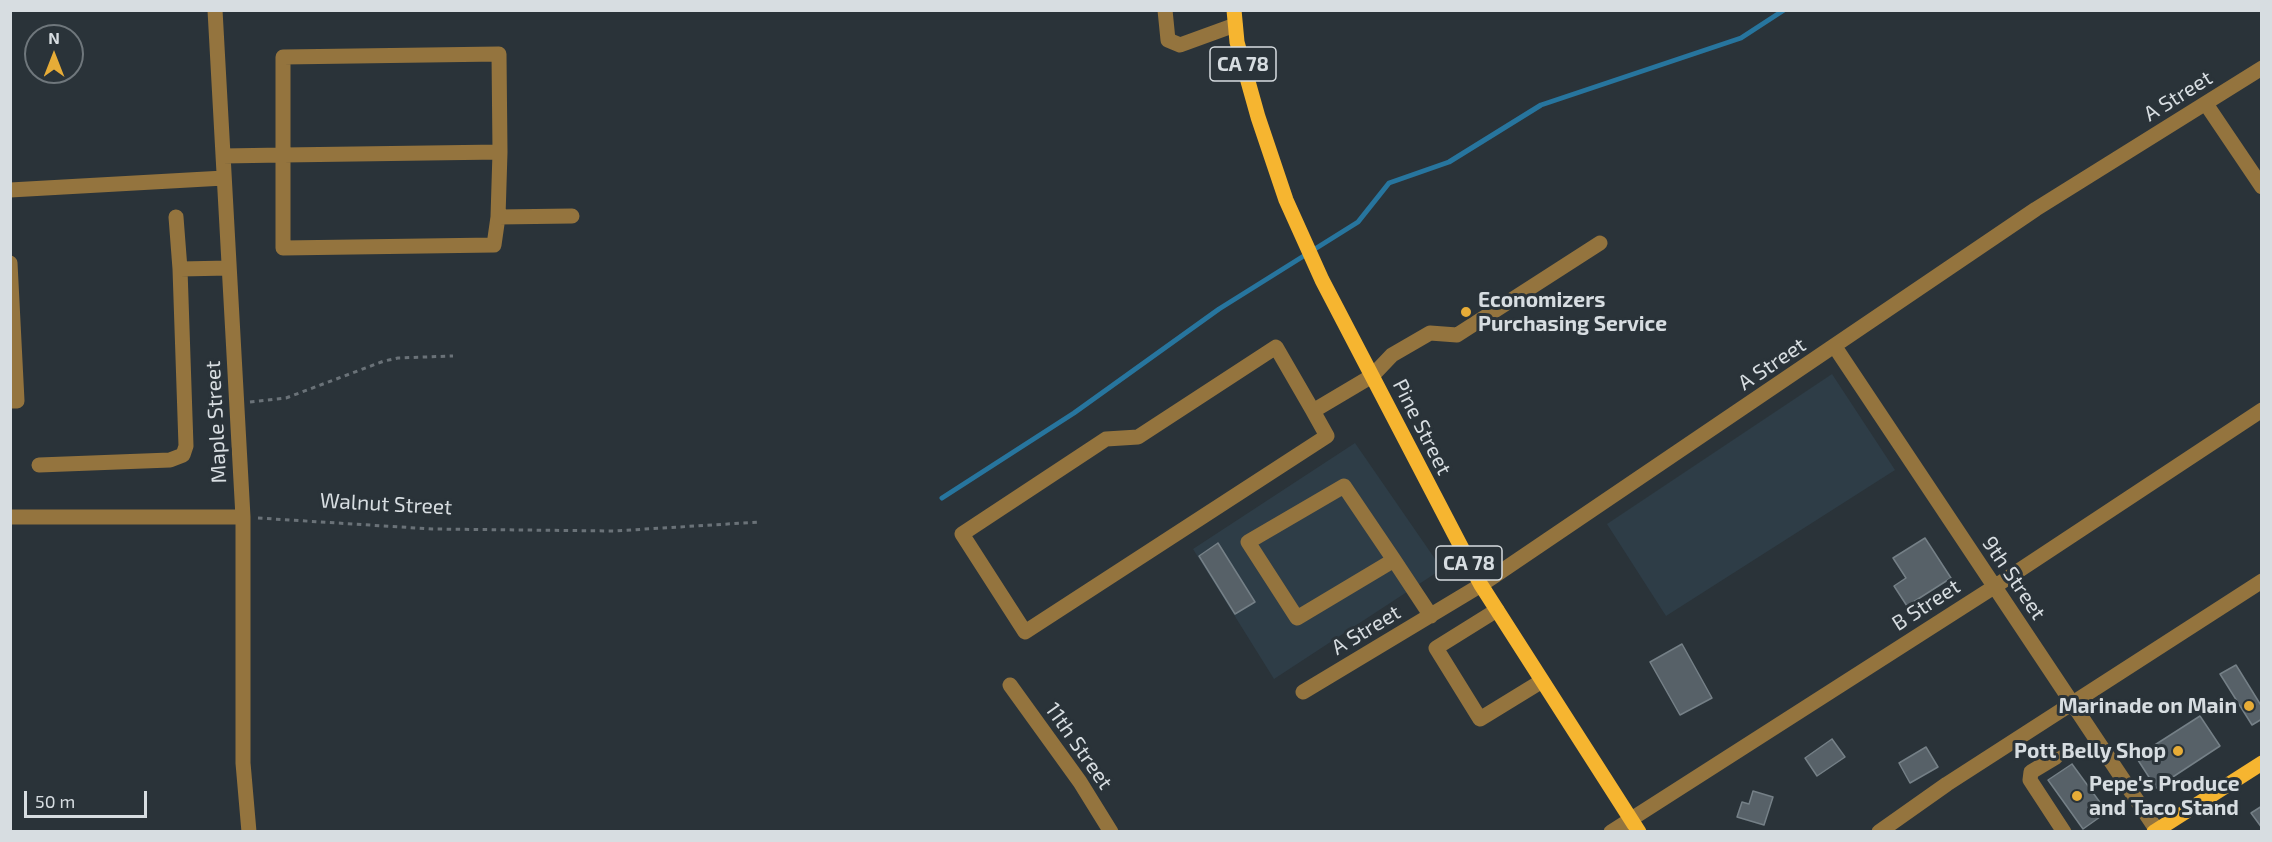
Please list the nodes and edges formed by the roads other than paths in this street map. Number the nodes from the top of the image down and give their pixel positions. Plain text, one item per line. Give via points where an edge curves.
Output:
1 (215, 10) edge
2 (1165, 10) edge
3 (1235, 18) edge
4 (2262, 68) edge
5 (2206, 104) junction
6 (500, 152) junction
7 (283, 155) junction
8 (222, 156) junction
9 (224, 178) junction
10 (2262, 187) edge
11 (10, 190) edge
12 (572, 216) dead end
13 (176, 217) dead end
14 (498, 217) junction
15 (1600, 243) dead end
16 (10, 263) edge
17 (229, 268) junction
18 (180, 269) junction
19 (1835, 347) junction
20 (1372, 376) junction
21 (10, 401) edge
22 (2262, 410) edge
23 (1312, 411) junction
24 (39, 465) dead end
25 (10, 517) edge
26 (243, 517) junction
27 (1394, 560) junction
28 (2262, 581) edge
29 (1481, 585) junction
30 (1994, 587) junction
31 (1497, 610) junction
32 (1431, 616) junction
33 (1542, 681) junction
34 (1011, 685) dead end
35 (1303, 692) dead end
36 (2073, 703) junction
37 (2056, 757) dead end
38 (2262, 763) edge
39 (1635, 825) edge
40 (249, 831) edge
41 (1111, 831) edge
42 (1611, 831) edge
43 (1879, 831) edge
44 (2064, 831) edge
45 (2156, 831) edge

1 - 8 street, Maple Street
2 - 3 street via 1168,40 1180,45
3 - 20 main road, Pine Street / CA 78 via 1237,42 1258,117 1286,200
4 - 5 street, A Street
5 - 10 street
5 - 19 street, A Street via 2036,209
6 - 7 street
6 - 7 street via 499,54 283,57
6 - 14 street
7 - 8 street
7 - 14 street via 284,248 494,245
8 - 9 street, Maple Street
9 - 11 street
9 - 17 street, Maple Street
12 - 14 street
13 - 18 street
15 - 20 street via 1457,334 1430,333 1392,355
16 - 21 street via 16,401
17 - 18 street
17 - 26 street, Maple Street
18 - 24 street via 186,446 183,455 170,460
19 - 29 street, A Street
19 - 30 street, 9th Street
20 - 23 street
20 - 29 main road, Pine Street / CA 78
22 - 30 street, B Street
23 - 23 street via 1276,347 1138,437 1106,439 962,534 1025,632 1327,436
25 - 26 street
26 - 40 street, Maple Street via 243,763
27 - 27 street via 1344,486 1248,542 1297,618
27 - 32 street
28 - 36 street
29 - 31 main road, Pine Street / CA 78
29 - 32 street, A Street
30 - 36 street, 9th Street
30 - 39 street, B Street
31 - 33 main road, Pine Street / CA 78
31 - 33 street via 1436,648 1480,719
32 - 35 street, A Street
33 - 39 main road, Pine Street / CA 78
34 - 41 street, 11th Street
36 - 43 street
36 - 45 street, 9th Street
37 - 44 street via 2031,772 2030,780
38 - 45 main road
39 - 42 street, B Street

